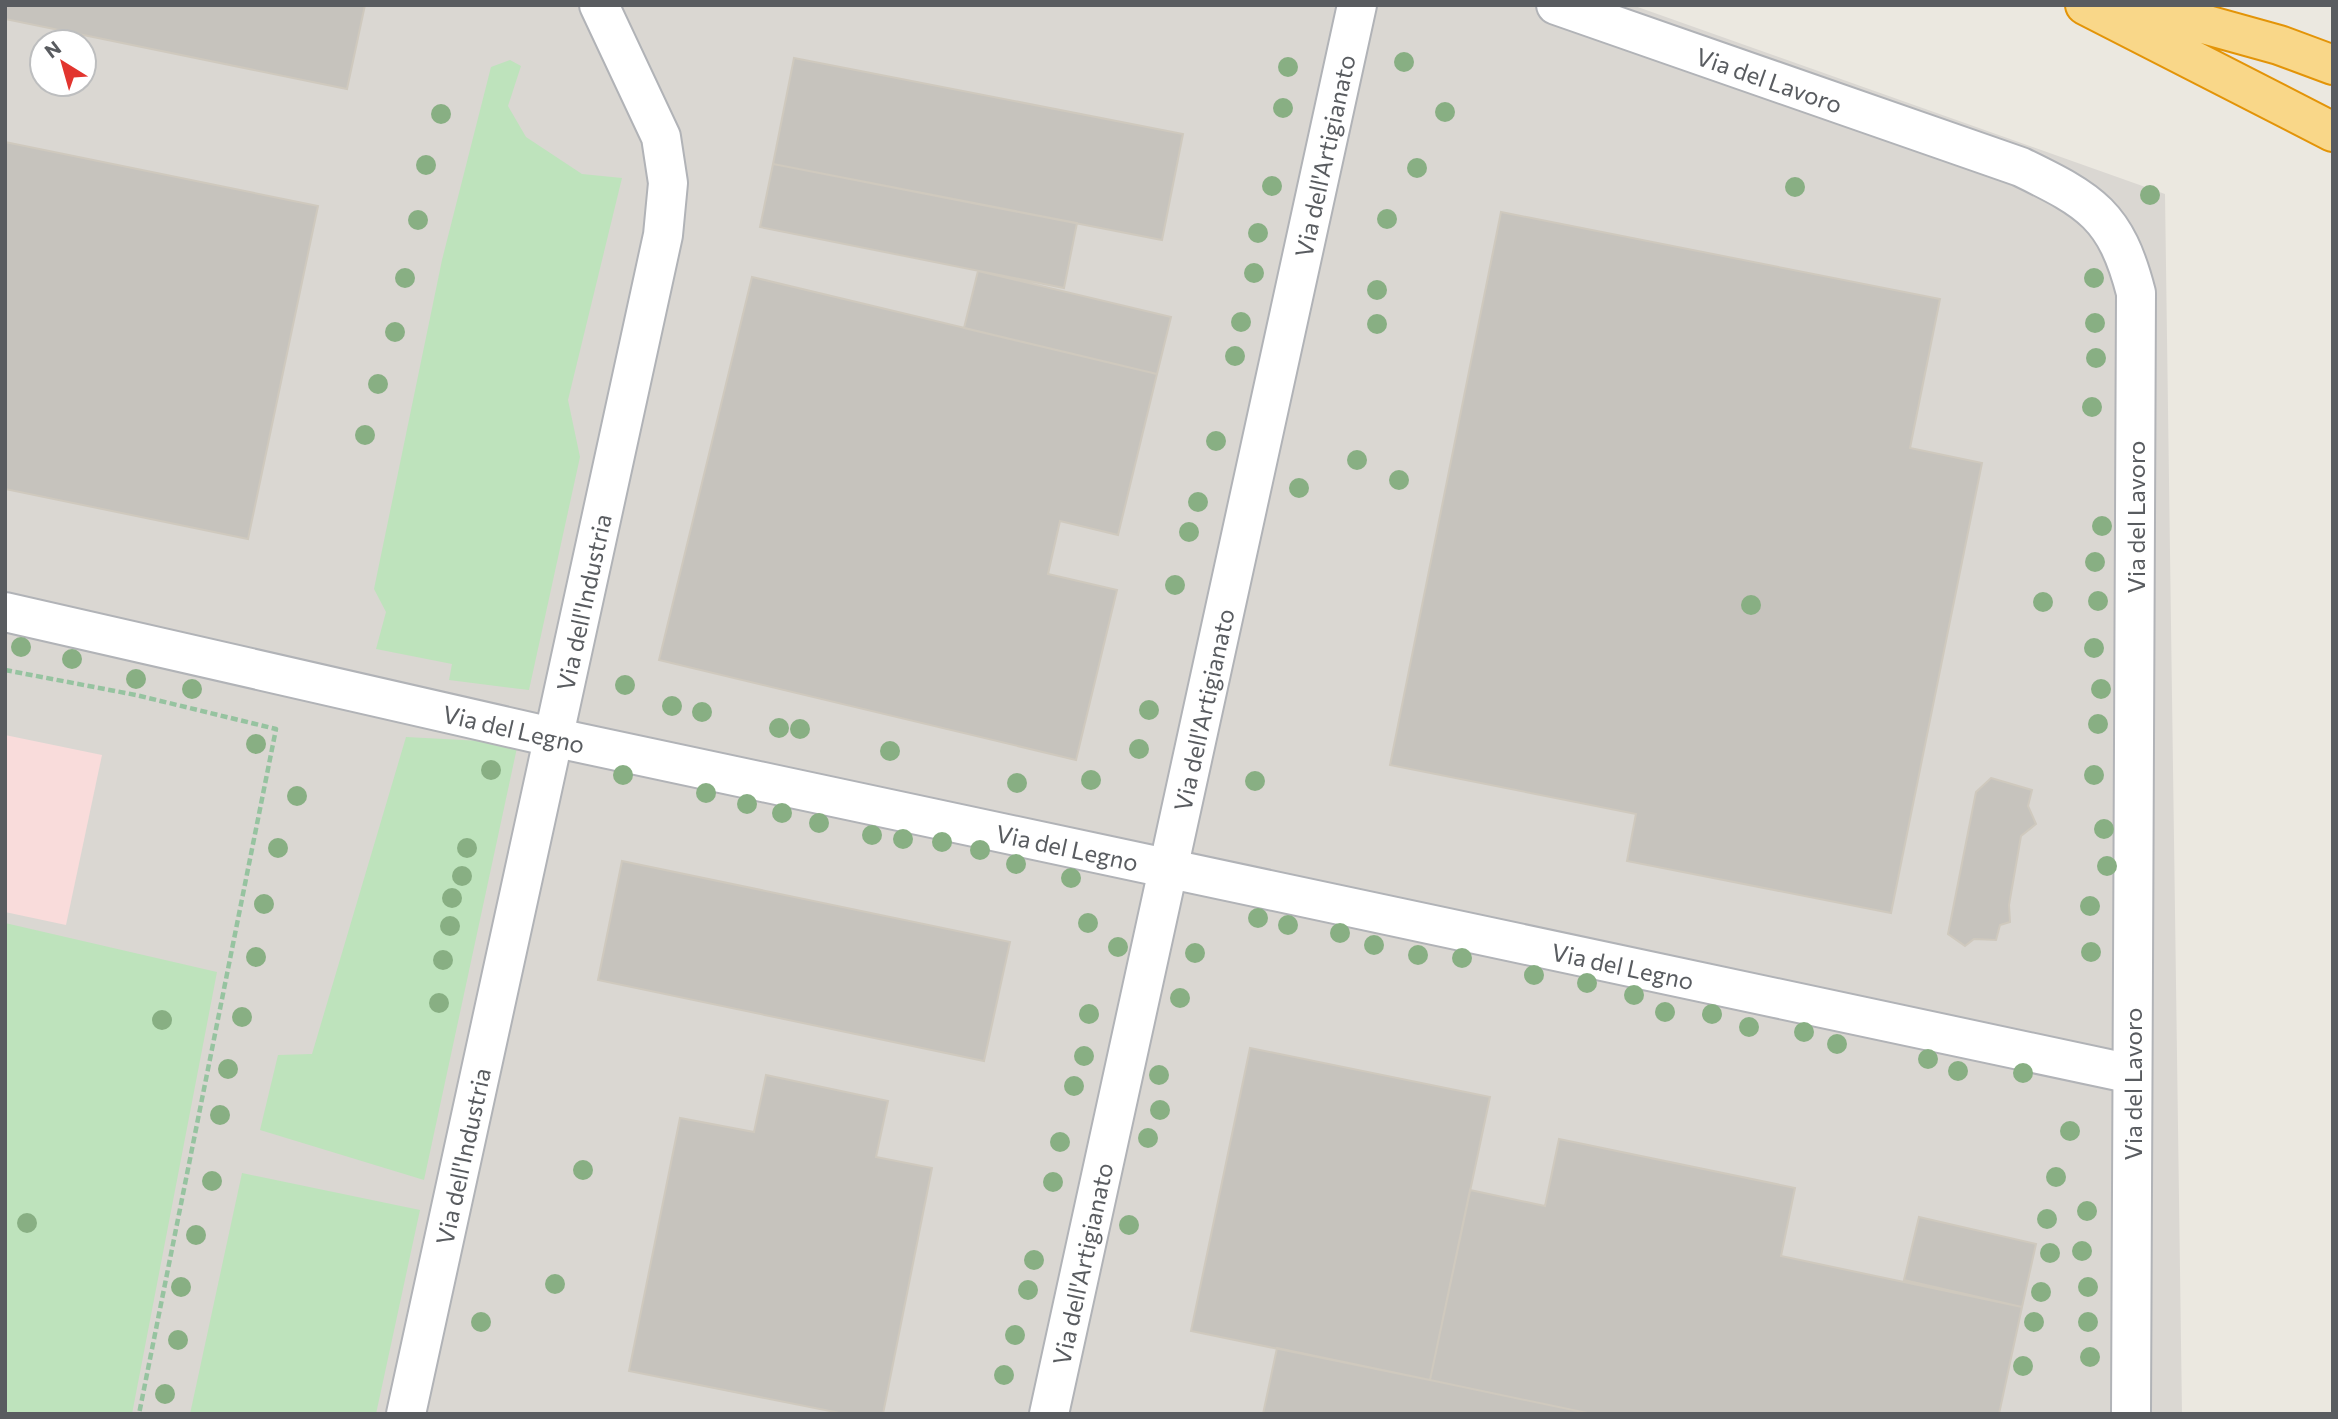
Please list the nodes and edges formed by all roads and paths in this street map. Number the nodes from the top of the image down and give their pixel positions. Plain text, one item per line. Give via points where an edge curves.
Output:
1 (599, 5) edge
2 (1357, 5) edge
3 (1556, 5) edge
4 (2085, 5) edge
5 (2135, 5) edge
6 (2205, 5) edge
7 (2279, 45) junction
8 (2333, 65) edge
9 (2333, 132) edge
10 (5, 612) edge
11 (5, 670) edge
12 (552, 737) junction
13 (1169, 868) junction
14 (2132, 1074) junction
15 (139, 1414) edge
16 (406, 1414) edge
17 (1049, 1414) edge
18 (2131, 1414) edge

1 - 12 street, Via dell'Industria via 661,136 668,183 663,235
2 - 13 street, Via dell'Artigianato
3 - 14 street, Via del Lavoro via 2021,167 2059,185 2105,218 2126,255 2136,292
4 - 9 highway
5 - 7 highway
6 - 7 highway
7 - 8 highway
10 - 12 street, Via del Legno
11 - 15 path via 276,729
12 - 13 street, Via del Legno
12 - 16 street, Via dell'Industria
13 - 14 street, Via del Legno
13 - 17 street, Via dell'Artigianato
14 - 18 street, Via del Lavoro

